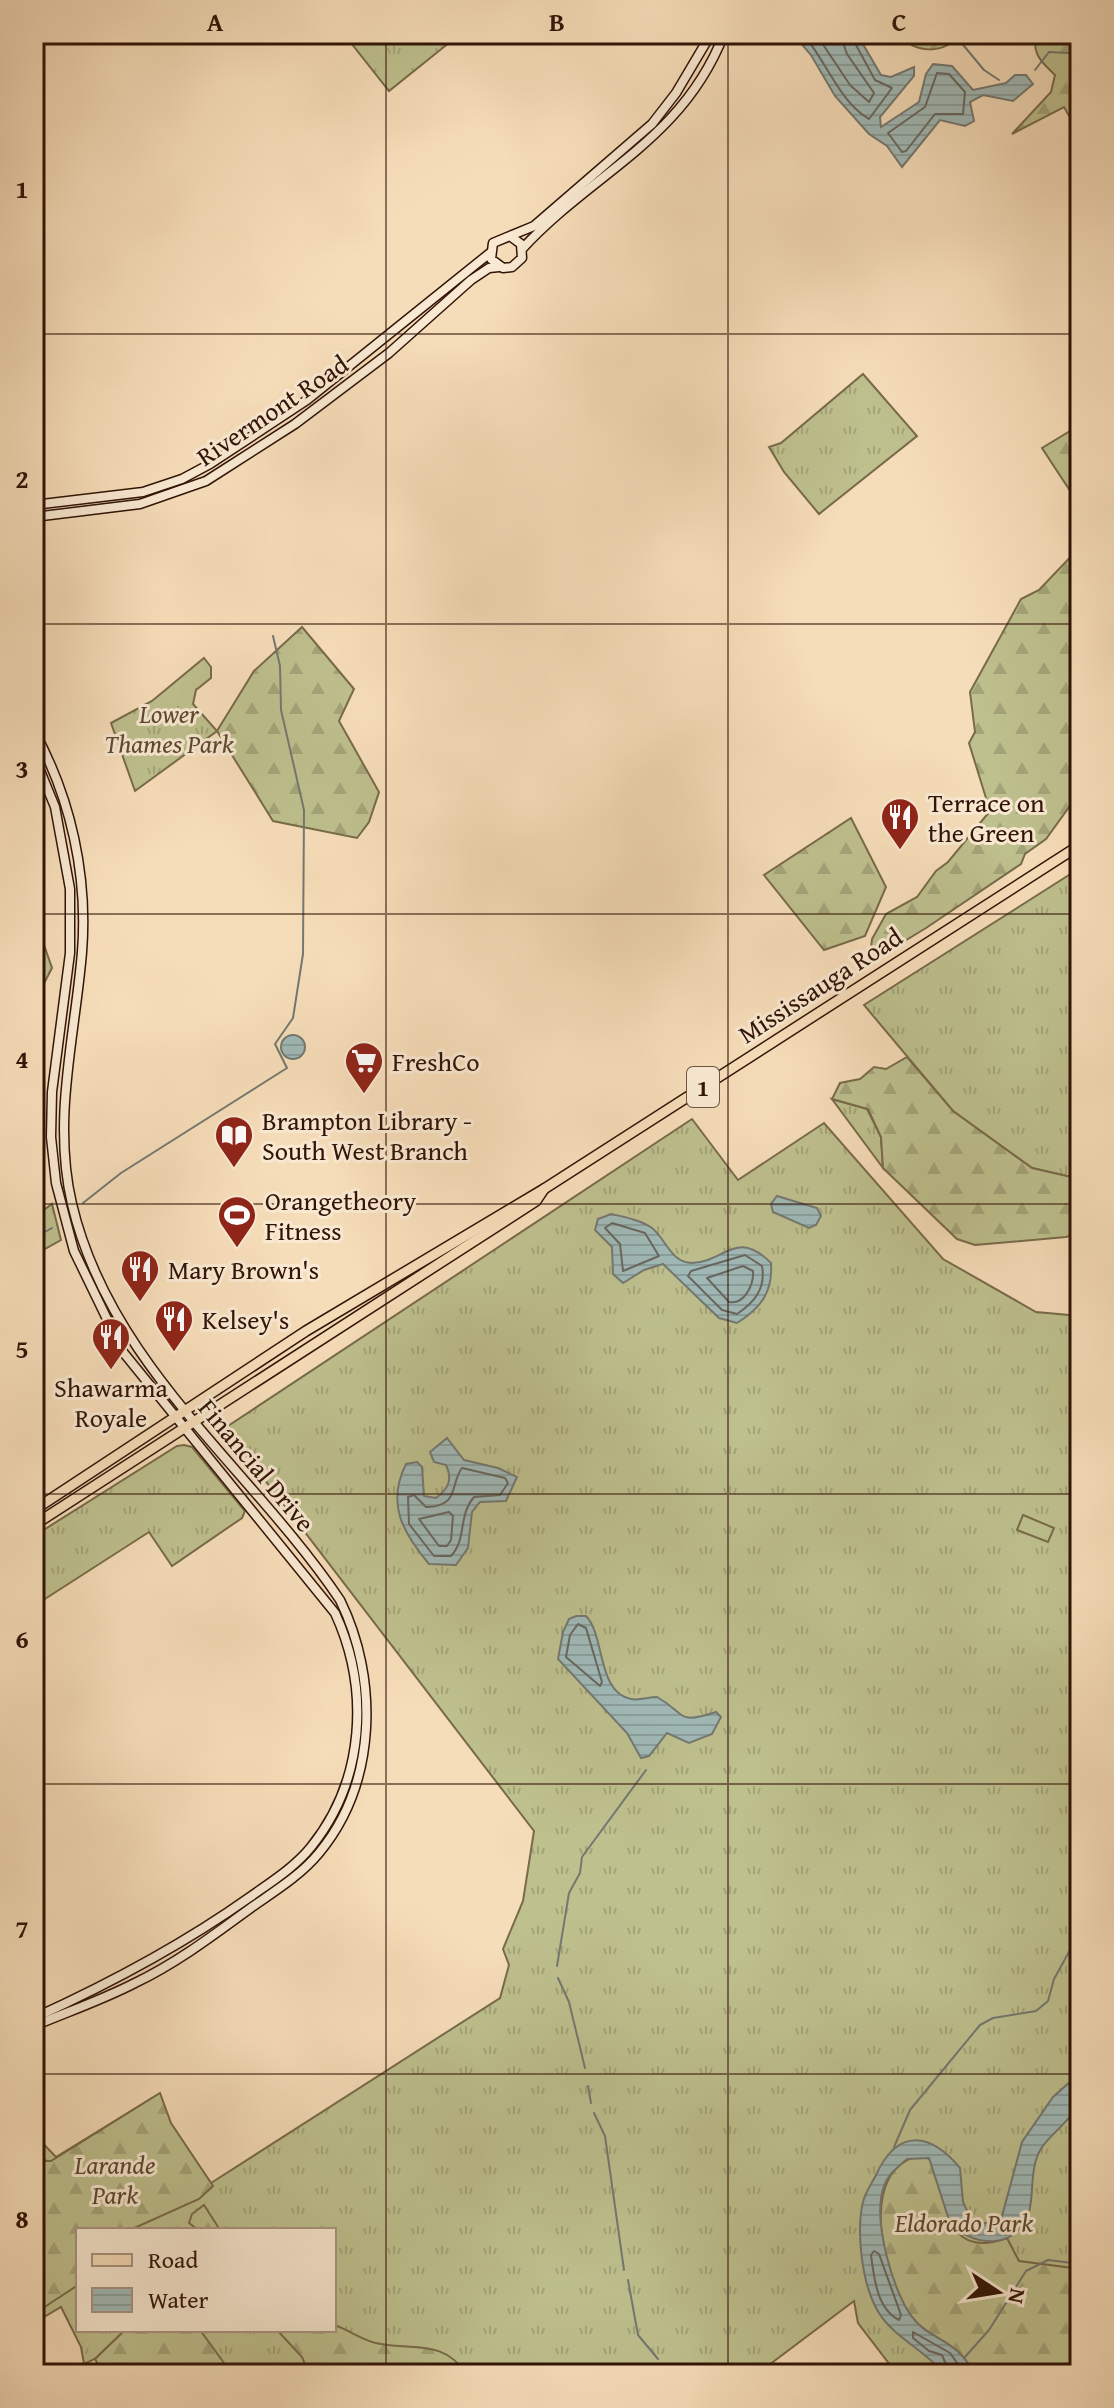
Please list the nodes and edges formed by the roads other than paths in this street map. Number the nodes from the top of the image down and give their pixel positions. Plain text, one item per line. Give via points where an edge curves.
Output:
1 (711, 34) edge
2 (724, 34) edge
3 (510, 236) junction
4 (522, 249) junction
5 (490, 253) junction
6 (499, 267) junction
7 (34, 505) edge
8 (34, 517) edge
9 (34, 731) edge
10 (34, 756) edge
11 (1080, 845) edge
12 (544, 1189) junction
13 (186, 1419) junction
14 (34, 1510) edge
15 (34, 1525) edge
16 (34, 2018) edge
17 (34, 2026) edge

1 - 3 street via 652,124 534,226
2 - 4 street via 688,101 659,132
3 - 4 street
3 - 5 street via 496,239
4 - 6 street via 517,265
5 - 6 street
5 - 7 street, Rivermont Road via 307,400 210,464 143,492
6 - 8 street, Rivermont Road via 471,280 406,339 295,424 206,481 140,504
9 - 13 street, Financial Drive via 71,824 82,896 82,953 63,1106 70,1197 88,1256 123,1329
10 - 13 street, Financial Drive via 60,828 71,908 51,1110 59,1200 80,1267 113,1334
11 - 12 main road, Mississauga Road / 1
12 - 13 main road, Mississauga Road / 1 via 306,1331
12 - 13 main road, Mississauga Road / 1 via 536,1201
13 - 14 main road, Mississauga Road / 1
13 - 15 main road, Mississauga Road / 1
13 - 16 street, Financial Drive via 335,1613 347,1642 358,1698 351,1769 325,1829 272,1882 156,1959
13 - 17 street, Financial Drive via 327,1581 355,1632 367,1697 358,1774 340,1821 303,1869 148,1976

